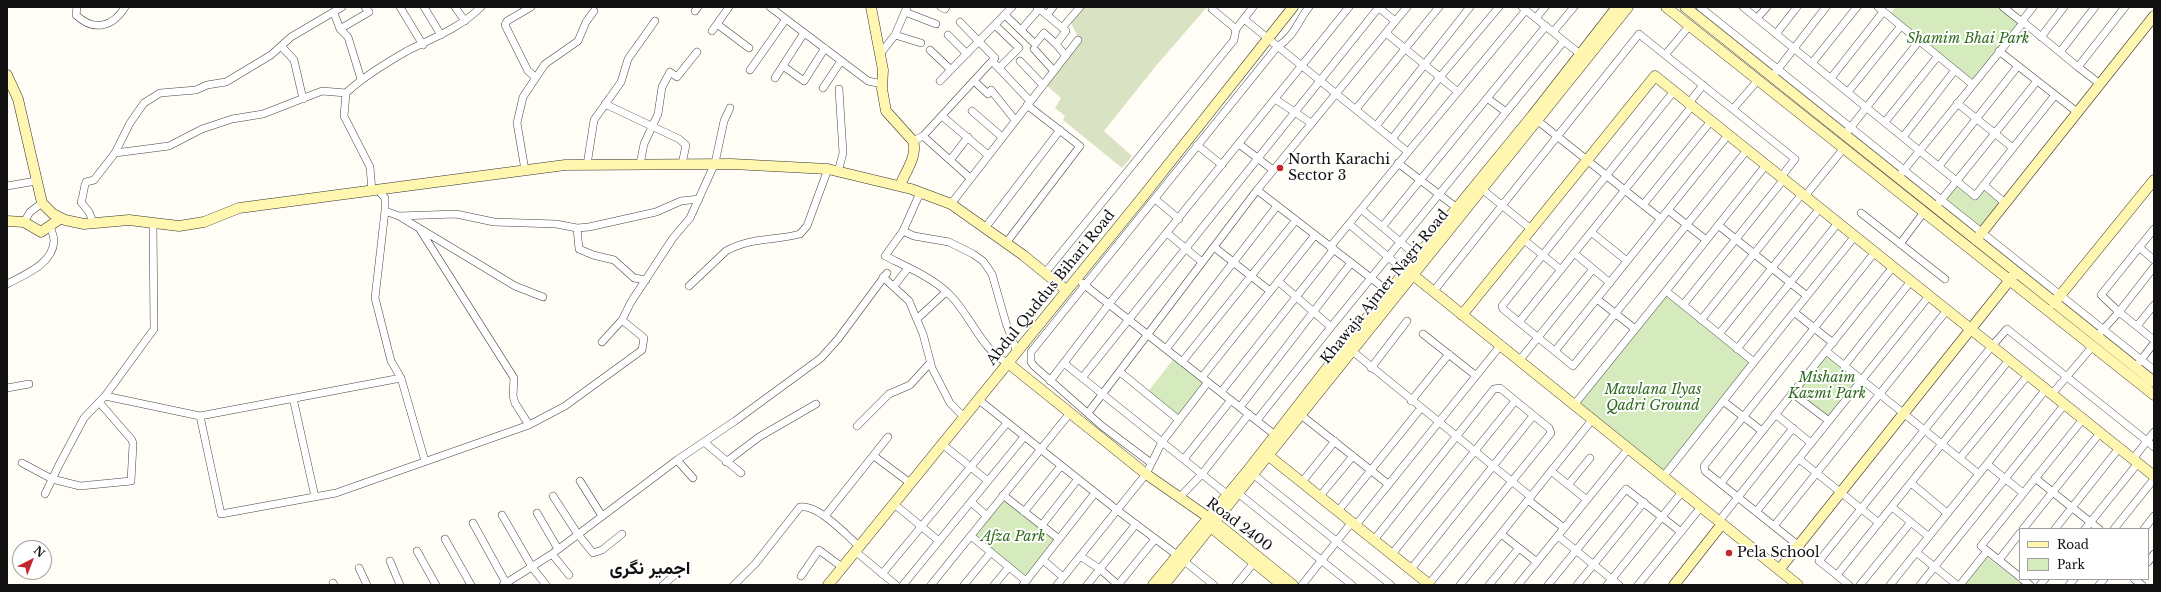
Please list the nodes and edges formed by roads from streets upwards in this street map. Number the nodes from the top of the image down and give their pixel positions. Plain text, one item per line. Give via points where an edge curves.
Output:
1 (77, 7) edge
2 (125, 7) edge
3 (342, 7) edge
4 (365, 7) edge
5 (400, 7) edge
6 (424, 7) edge
7 (456, 7) edge
8 (480, 7) edge
9 (531, 7) edge
10 (729, 7) edge
11 (770, 7) edge
12 (871, 7) edge
13 (941, 7) edge
14 (946, 7) edge
15 (1012, 7) edge
16 (1053, 7) edge
17 (1080, 7) edge
18 (1253, 7) edge
19 (1293, 7) edge
20 (1309, 7) edge
21 (1349, 7) edge
22 (1379, 7) edge
23 (1407, 7) edge
24 (1439, 7) edge
25 (1470, 7) edge
26 (1499, 7) edge
27 (1545, 7) edge
28 (1574, 7) edge
29 (1617, 7) edge
30 (1628, 7) edge
31 (1666, 7) edge
32 (1685, 7) edge
33 (1743, 7) edge
34 (1767, 7) edge
35 (1797, 7) edge
36 (1826, 7) edge
37 (1857, 7) edge
38 (2033, 7) edge
39 (2064, 7) edge
40 (2095, 7) edge
41 (2125, 7) edge
42 (1038, 8) edge
43 (1524, 8) edge
44 (2005, 8) edge
45 (906, 9) edge
46 (1212, 9) dead end
47 (1880, 9) edge
48 (594, 10) dead end
49 (1702, 10) edge
50 (334, 13) junction
51 (1005, 15) junction
52 (1047, 15) junction
53 (2154, 16) edge
54 (1244, 18) junction
55 (1536, 18) junction
56 (1757, 18) junction
57 (786, 19) junction
58 (655, 20) dead end
59 (465, 21) junction
60 (1395, 21) junction
61 (960, 22) dead end
62 (2022, 22) junction
63 (717, 24) junction
64 (936, 24) dead end
65 (995, 25) junction
66 (1690, 25) junction
67 (1546, 26) junction
68 (1901, 26) junction
69 (1062, 28) junction
70 (340, 29) junction
71 (1236, 29) junction
72 (1020, 30) junction
73 (712, 31) dead end
74 (1554, 32) junction
75 (804, 33) junction
76 (1386, 33) junction
77 (1776, 34) junction
78 (441, 35) junction
79 (895, 35) junction
80 (948, 35) dead end
81 (2041, 37) junction
82 (1268, 39) junction
83 (1078, 40) dead end
84 (1564, 41) junction
85 (1919, 41) junction
86 (979, 42) junction
87 (921, 43) dead end
88 (1056, 44) junction
89 (423, 45) junction
90 (281, 46) junction
91 (1277, 47) junction
92 (749, 48) dead end
93 (824, 48) junction
94 (1405, 48) junction
95 (1794, 48) junction
96 (1034, 49) dead end
97 (930, 50) dead end
98 (2000, 51) junction
99 (697, 52) dead end
100 (2060, 52) junction
101 (880, 54) junction
102 (967, 54) junction
103 (1580, 54) junction
104 (1664, 55) junction
105 (1066, 56) junction
106 (1938, 56) junction
107 (841, 61) junction
108 (992, 61) junction
109 (1020, 61) dead end
110 (1812, 63) junction
111 (1424, 64) junction
112 (783, 66) junction
113 (1302, 66) junction
114 (2018, 66) junction
115 (2078, 67) junction
116 (999, 68) junction
117 (750, 70) dead end
118 (951, 70) junction
119 (1955, 70) junction
120 (1054, 71) junction
121 (1774, 73) junction
122 (7, 75) edge
123 (534, 77) junction
124 (1440, 77) junction
125 (775, 78) dead end
126 (1831, 78) junction
127 (361, 79) junction
128 (1319, 80) junction
129 (1758, 80) junction
130 (940, 81) dead end
131 (974, 81) junction
132 (2037, 81) junction
133 (882, 84) junction
134 (1972, 84) junction
135 (2100, 84) junction
136 (1043, 85) junction
137 (1703, 85) junction
138 (10, 88) edge
139 (823, 88) dead end
140 (839, 89) dead end
141 (1674, 91) junction
142 (1458, 92) junction
143 (1848, 92) junction
144 (346, 93) junction
145 (1336, 94) junction
146 (2055, 94) junction
147 (1487, 98) junction
148 (303, 99) junction
149 (1275, 99) junction
150 (1028, 103) junction
151 (1957, 103) junction
152 (605, 104) junction
153 (1690, 104) junction
154 (1866, 107) junction
155 (730, 108) dead end
156 (1733, 109) junction
157 (1356, 110) junction
158 (972, 111) dead end
159 (1294, 112) junction
160 (1506, 112) junction
161 (2078, 112) junction
162 (942, 116) junction
163 (1976, 119) junction
164 (1015, 120) junction
165 (1538, 121) junction
166 (1710, 121) junction
167 (1885, 122) junction
168 (1311, 123) junction
169 (651, 126) junction
170 (1376, 126) junction
171 (1060, 130) junction
172 (1847, 132) junction
173 (1994, 134) junction
174 (1728, 135) junction
175 (923, 136) junction
176 (1557, 136) junction
177 (968, 137) junction
178 (1002, 137) junction
179 (1903, 137) junction
180 (1392, 139) junction
181 (913, 141) junction
182 (1239, 144) junction
183 (1197, 145) junction
184 (1844, 148) junction
185 (2013, 148) junction
186 (1747, 150) junction
187 (1920, 151) junction
188 (1408, 152) junction
189 (115, 153) junction
190 (988, 155) junction
191 (1256, 158) junction
192 (951, 159) junction
193 (1586, 160) junction
194 (715, 163) junction
195 (1398, 163) junction
196 (640, 164) junction
197 (682, 164) junction
198 (587, 165) junction
199 (1222, 165) junction
200 (1766, 165) junction
201 (1939, 166) junction
202 (828, 169) junction
203 (525, 170) junction
204 (1273, 170) junction
205 (838, 172) junction
206 (1900, 175) junction
207 (1606, 176) junction
208 (970, 178) junction
209 (1782, 178) junction
210 (1420, 180) junction
211 (1956, 180) junction
212 (2154, 180) edge
213 (36, 181) junction
214 (1984, 185) junction
215 (7, 186) edge
216 (900, 186) junction
217 (375, 190) junction
218 (1257, 190) junction
219 (1483, 190) junction
220 (1624, 190) junction
221 (920, 193) junction
222 (1439, 195) junction
223 (1803, 195) junction
224 (699, 199) junction
225 (1154, 199) junction
226 (42, 203) junction
227 (2005, 203) junction
228 (951, 204) junction
229 (1643, 205) junction
230 (1938, 205) junction
231 (1277, 206) junction
232 (1502, 206) junction
233 (1457, 208) junction
234 (1820, 208) junction
235 (1361, 209) junction
236 (1668, 210) junction
237 (385, 211) junction
238 (1924, 212) junction
239 (1861, 213) dead end
240 (399, 216) junction
241 (61, 218) junction
242 (1179, 219) junction
243 (1661, 219) junction
244 (1296, 220) junction
245 (7, 221) edge
246 (24, 222) junction
247 (93, 222) junction
248 (153, 223) junction
249 (1838, 223) junction
250 (1349, 224) junction
251 (1687, 225) junction
252 (1718, 225) junction
253 (50, 226) junction
254 (1382, 227) junction
255 (419, 228) junction
256 (577, 228) junction
257 (985, 228) junction
258 (1446, 228) junction
259 (1531, 229) junction
260 (2154, 229) edge
261 (903, 231) junction
262 (1591, 232) junction
263 (1167, 233) junction
264 (1315, 235) junction
265 (1855, 236) junction
266 (1979, 237) junction
267 (1523, 238) junction
268 (1736, 239) junction
269 (1706, 240) junction
270 (1006, 243) junction
271 (1401, 243) junction
272 (1900, 244) junction
273 (1214, 247) junction
274 (2140, 247) junction
275 (1184, 248) junction
276 (1332, 248) junction
277 (1875, 252) junction
278 (1574, 253) junction
279 (1754, 253) junction
280 (1543, 255) junction
281 (1417, 256) junction
282 (1389, 257) junction
283 (2154, 260) edge
284 (1627, 261) junction
285 (1202, 262) junction
286 (1234, 262) junction
287 (1351, 263) junction
288 (2154, 266) edge
289 (1893, 267) junction
290 (908, 268) junction
291 (1593, 268) junction
292 (1772, 268) junction
293 (1561, 270) junction
294 (1045, 273) junction
295 (1409, 273) junction
296 (1252, 276) junction
297 (2013, 276) junction
298 (1076, 278) junction
299 (1372, 279) junction
300 (1945, 279) dead end
301 (646, 280) junction
302 (1278, 281) junction
303 (1911, 281) junction
304 (1790, 282) junction
305 (1610, 283) junction
306 (7, 284) edge
307 (1085, 285) junction
308 (689, 286) dead end
309 (894, 286) junction
310 (1066, 290) junction
311 (1270, 291) junction
312 (1666, 291) junction
313 (946, 292) junction
314 (1389, 292) junction
315 (1433, 292) junction
316 (543, 296) dead end
317 (1296, 296) junction
318 (1807, 296) junction
319 (1929, 296) junction
320 (1597, 299) junction
321 (2057, 300) junction
322 (1109, 304) junction
323 (1683, 305) junction
324 (2154, 305) edge
325 (1380, 309) junction
326 (1947, 310) junction
327 (1314, 312) junction
328 (1794, 312) junction
329 (2119, 312) junction
330 (1616, 314) junction
331 (1462, 315) junction
332 (918, 318) junction
333 (1128, 319) junction
334 (622, 320) junction
335 (1701, 320) junction
336 (1407, 321) dead end
337 (1519, 322) junction
338 (2137, 326) junction
339 (1331, 327) junction
340 (1814, 328) junction
341 (1635, 329) junction
342 (1972, 330) junction
343 (1423, 334) dead end
344 (1719, 334) junction
345 (1149, 335) junction
346 (1538, 337) junction
347 (2097, 338) junction
348 (2154, 341) edge
349 (602, 342) dead end
350 (1833, 343) junction
351 (1500, 346) junction
352 (1992, 346) junction
353 (1166, 349) junction
354 (1737, 349) junction
355 (1351, 350) junction
356 (1555, 351) junction
357 (1826, 351) junction
358 (1017, 352) junction
359 (1449, 354) junction
360 (2009, 360) junction
361 (1519, 361) junction
362 (1182, 362) junction
363 (1754, 362) junction
364 (930, 363) junction
365 (1008, 363) junction
366 (2138, 363) junction
367 (1064, 364) junction
368 (1844, 366) junction
369 (1372, 368) junction
370 (2154, 370) edge
371 (1120, 372) junction
372 (2028, 375) junction
373 (1475, 376) junction
374 (2067, 376) junction
375 (401, 378) junction
376 (1082, 378) junction
377 (1205, 380) junction
378 (1862, 380) junction
379 (1050, 381) junction
380 (2154, 382) edge
381 (29, 384) dead end
382 (7, 388) edge
383 (1221, 392) junction
384 (2049, 392) junction
385 (1792, 393) junction
386 (1102, 394) junction
387 (1879, 394) junction
388 (2154, 395) edge
389 (105, 396) junction
390 (293, 398) junction
391 (979, 400) junction
392 (1232, 400) junction
393 (1411, 401) junction
394 (1515, 401) junction
395 (1723, 401) junction
396 (99, 402) junction
397 (816, 404) dead end
398 (2065, 404) junction
399 (1574, 405) junction
400 (1240, 407) junction
401 (1421, 408) junction
402 (1070, 413) junction
403 (1088, 413) junction
404 (1249, 414) junction
405 (1776, 414) junction
406 (1904, 414) junction
407 (1301, 415) junction
408 (200, 416) junction
409 (1533, 416) junction
410 (964, 417) junction
411 (1743, 417) junction
412 (2082, 419) junction
413 (1179, 420) junction
414 (1257, 420) junction
415 (1592, 420) junction
416 (1829, 421) junction
417 (1438, 422) junction
418 (1007, 423) junction
419 (529, 426) junction
420 (857, 426) dead end
421 (1793, 428) junction
422 (1925, 429) junction
423 (1762, 432) junction
424 (2154, 432) edge
425 (2100, 433) junction
426 (1276, 435) junction
427 (1024, 437) junction
428 (1456, 437) junction
429 (888, 438) dead end
430 (2147, 441) junction
431 (704, 442) junction
432 (1162, 442) junction
433 (1335, 442) junction
434 (1811, 443) junction
435 (942, 444) junction
436 (1942, 444) junction
437 (2154, 447) edge
438 (2119, 448) junction
439 (1628, 449) junction
440 (1041, 450) junction
441 (1474, 452) junction
442 (874, 456) junction
443 (1269, 456) junction
444 (1352, 456) junction
445 (1590, 458) dead end
446 (1960, 458) junction
447 (1799, 459) junction
448 (677, 460) junction
449 (1184, 460) junction
450 (425, 461) junction
451 (2135, 461) junction
452 (726, 462) junction
453 (22, 463) dead end
454 (1151, 463) junction
455 (1987, 464) junction
456 (1061, 466) junction
457 (1493, 466) junction
458 (971, 467) junction
459 (1371, 471) junction
460 (1551, 471) junction
461 (741, 473) dead end
462 (1816, 473) junction
463 (1146, 474) junction
464 (1202, 474) junction
465 (1979, 474) junction
466 (1254, 475) junction
467 (2154, 476) edge
468 (1663, 477) junction
469 (693, 478) dead end
470 (2035, 478) junction
471 (52, 479) junction
472 (1078, 479) junction
473 (2005, 479) junction
474 (2154, 479) edge
475 (580, 481) dead end
476 (988, 481) junction
477 (1511, 481) junction
478 (1302, 482) junction
479 (910, 483) junction
480 (1721, 483) junction
481 (1911, 483) junction
482 (1388, 484) junction
483 (1568, 485) junction
484 (1682, 492) junction
485 (2053, 492) junction
486 (1095, 493) junction
487 (1841, 493) junction
488 (2023, 493) junction
489 (45, 494) dead end
490 (1239, 494) junction
491 (1004, 495) junction
492 (1228, 495) junction
493 (553, 496) dead end
494 (1320, 496) junction
495 (315, 497) junction
496 (1738, 497) junction
497 (1179, 498) junction
498 (1530, 498) junction
499 (1587, 500) junction
500 (971, 502) junction
501 (1644, 502) junction
502 (893, 504) junction
503 (1701, 507) junction
504 (1892, 507) junction
505 (2072, 507) junction
506 (1861, 509) junction
507 (1117, 510) junction
508 (1338, 511) junction
509 (1024, 512) junction
510 (1756, 512) junction
511 (537, 513) dead end
512 (1947, 513) junction
513 (502, 515) dead end
514 (602, 516) junction
515 (825, 516) junction
516 (987, 516) junction
517 (1662, 516) junction
518 (2154, 516) edge
519 (1210, 522) junction
520 (1911, 522) junction
521 (2091, 522) junction
522 (473, 523) dead end
523 (1720, 523) junction
524 (1879, 523) junction
525 (1136, 524) junction
526 (1354, 524) junction
527 (1042, 525) junction
528 (922, 526) junction
529 (1774, 526) junction
530 (1564, 528) junction
531 (2024, 528) edge
532 (2056, 528) edge
533 (2086, 528) edge
534 (2099, 528) edge
535 (2115, 528) edge
536 (2145, 528) edge
537 (1681, 532) junction
538 (578, 534) junction
539 (622, 534) dead end
540 (1501, 534) junction
541 (2019, 534) edge
542 (971, 536) junction
543 (1558, 536) junction
544 (1928, 536) junction
545 (445, 539) dead end
546 (1059, 539) junction
547 (1155, 539) junction
548 (1374, 540) junction
549 (939, 541) junction
550 (1337, 542) junction
551 (1799, 546) junction
552 (1519, 548) junction
553 (857, 549) junction
554 (1576, 550) junction
555 (418, 551) dead end
556 (1987, 551) junction
557 (555, 552) junction
558 (991, 552) junction
559 (1916, 552) junction
560 (1392, 554) junction
561 (1080, 556) junction
562 (1180, 558) junction
563 (1043, 560) junction
564 (1257, 560) junction
565 (1322, 560) junction
566 (1998, 560) junction
567 (390, 561) dead end
568 (1537, 562) junction
569 (1594, 565) junction
570 (532, 567) junction
571 (1009, 567) junction
572 (1934, 567) junction
573 (359, 568) dead end
574 (842, 568) junction
575 (1100, 569) junction
576 (1411, 569) junction
577 (1779, 570) junction
578 (677, 573) dead end
579 (882, 574) junction
580 (570, 575) dead end
581 (1837, 575) junction
582 (2019, 575) edge
583 (801, 576) dead end
584 (1063, 577) junction
585 (1609, 582) edge
586 (1025, 583) edge
587 (504, 584) edge
588 (1430, 584) edge
589 (367, 585) edge
590 (400, 585) edge
591 (436, 585) edge
592 (471, 585) edge
593 (546, 585) edge
594 (663, 585) edge
595 (734, 585) edge
596 (828, 585) edge
597 (896, 585) edge
598 (903, 585) edge
599 (931, 585) edge
600 (964, 585) edge
601 (994, 585) edge
602 (1057, 585) edge
603 (1087, 585) edge
604 (1153, 585) edge
605 (1164, 585) edge
606 (1212, 585) edge
607 (1236, 585) edge
608 (1282, 585) edge
609 (1293, 585) edge
610 (1302, 585) edge
611 (1352, 585) edge
612 (1391, 585) edge
613 (1460, 585) edge
614 (1489, 585) edge
615 (1518, 585) edge
616 (1548, 585) edge
617 (1577, 585) edge
618 (1619, 585) edge
619 (1638, 585) edge
620 (1674, 585) edge
621 (1798, 585) edge
622 (1849, 585) edge
623 (1860, 585) edge
624 (1890, 585) edge
625 (1920, 585) edge
626 (1957, 585) edge
627 (1960, 585) edge

1 - 2 street via 76,15 82,21 93,25 103,25 115,20
3 - 50 street
4 - 70 street via 369,12
5 - 89 street
6 - 78 street
7 - 59 street
8 - 59 street
9 - 123 street via 507,21 505,25 528,71
10 - 63 street
11 - 57 street
12 - 101 street
13 - 14 street
15 - 51 street
16 - 52 street
17 - 69 street
18 - 54 street
19 - 82 street, Abdul Quddus Bihari Road
20 - 91 street via 1300,18 1295,31
21 - 113 street
22 - 60 street
22 - 128 street
23 - 60 street
24 - 94 street
25 - 111 street
26 - 124 street
27 - 55 street
28 - 74 street
29 - 103 street, Khawaja Ajmer Nagri Road
30 - 165 street, Khawaja Ajmer Nagri Road
31 - 66 street
32 - 49 street
33 - 56 street
34 - 56 street
35 - 77 street
36 - 95 street
37 - 110 street
38 - 62 street
39 - 81 street
40 - 100 street
41 - 115 street
42 - 52 street
42 - 72 street
43 - 55 street
43 - 142 street
44 - 62 street
45 - 64 street
45 - 79 street
46 - 71 street
47 - 68 street
47 - 126 street
48 - 123 street via 578,41 545,64
49 - 121 street
50 - 70 street
50 - 90 street via 291,37
51 - 65 street
51 - 72 street
52 - 69 street
53 - 135 street
54 - 71 street
54 - 82 street
55 - 67 street
56 - 77 street
57 - 75 street
57 - 117 street
58 - 152 street via 628,59 623,77
59 - 78 street
60 - 76 street
61 - 86 street
62 - 81 street
62 - 98 street
63 - 73 street
63 - 92 street
65 - 86 street
65 - 116 street via 1019,48
66 - 104 street
66 - 129 street
67 - 74 street
67 - 147 street
68 - 85 street
68 - 143 street
69 - 88 street via 1066,31
70 - 127 street via 348,37
71 - 294 street via 1234,40
72 - 88 street via 1035,44 1044,34
74 - 84 street
75 - 93 street
75 - 112 street
76 - 94 street
76 - 145 street
77 - 95 street
78 - 89 street
79 - 87 street
79 - 101 street
80 - 102 street
81 - 100 street
82 - 91 street
82 - 298 street, Abdul Quddus Bihari Road
83 - 105 street
84 - 103 street
84 - 160 street
85 - 106 street
85 - 154 street
86 - 102 street
86 - 108 street via 995,58
88 - 105 street
89 - 127 street
90 - 148 street via 294,60
90 - 189 street via 271,55 226,82 196,90 160,93 144,103 136,112
91 - 113 street
91 - 183 street
93 - 107 street
93 - 112 street via 804,81
94 - 111 street
94 - 157 street
95 - 110 street
95 - 121 street
96 - 120 street
97 - 118 street
98 - 114 street
98 - 134 street
99 - 169 street via 677,77 670,72 663,83 658,114
100 - 115 street
101 - 133 street
102 - 118 street
103 - 233 street, Khawaja Ajmer Nagri Road
104 - 137 street
104 - 176 street via 1639,34
105 - 120 street
106 - 119 street
106 - 167 street
107 - 133 street via 868,81
107 - 139 street
108 - 116 street
108 - 131 street
109 - 136 street
110 - 126 street
111 - 124 street
111 - 170 street
112 - 125 street
113 - 128 street
113 - 149 street
114 - 132 street
114 - 163 street
115 - 135 street
116 - 150 street
118 - 130 street
119 - 134 street
119 - 179 street
120 - 136 street
121 - 172 street
122 - 138 street
123 - 203 street via 523,97 517,116
124 - 142 street
124 - 180 street
126 - 143 street
127 - 144 street
128 - 145 street
128 - 159 street
129 - 156 street
129 - 184 street
131 - 162 street
131 - 164 street via 988,94 991,90
132 - 146 street
132 - 173 street
133 - 181 street via 886,111
134 - 151 street
135 - 161 street
136 - 150 street
137 - 153 street
137 - 156 street
138 - 213 street via 18,99
140 - 205 street via 843,153
141 - 153 street
141 - 193 street via 1656,76 1652,76
141 - 207 street
142 - 188 street
143 - 154 street
144 - 148 street via 322,91
144 - 217 street via 344,116 370,167
145 - 157 street
145 - 168 street
146 - 161 street
146 - 185 street
147 - 160 street
147 - 210 street
148 - 189 street via 263,114 217,124 169,146
149 - 159 street
149 - 182 street
150 - 164 street
150 - 171 street
151 - 163 street
151 - 187 street
152 - 169 street
152 - 198 street via 592,126
153 - 166 street
153 - 220 street
154 - 167 street
154 - 172 street
155 - 194 street via 724,122
156 - 209 street via 1795,160
157 - 170 street
158 - 178 street
159 - 168 street
159 - 191 street
160 - 222 street
161 - 227 street
162 - 175 street
162 - 177 street
163 - 173 street
163 - 201 street
164 - 178 street
165 - 176 street
165 - 219 street, Khawaja Ajmer Nagri Road
166 - 174 street
166 - 229 street
167 - 179 street
168 - 204 street
169 - 196 street
169 - 197 street via 684,142 687,148
170 - 180 street
171 - 257 street
171 - 270 street via 1080,146
172 - 206 street
173 - 185 street
173 - 211 street
174 - 186 street
174 - 236 street
175 - 181 street
175 - 192 street
176 - 193 street
176 - 232 street
177 - 190 street
177 - 192 street
178 - 190 street
179 - 187 street
180 - 188 street
181 - 216 street via 913,156
182 - 191 street
182 - 199 street
183 - 199 street
183 - 225 street
184 - 223 street
184 - 238 street
185 - 214 street
186 - 200 street
186 - 251 street
187 - 201 street
187 - 206 street
188 - 195 street
189 - 247 street via 94,180 86,182 83,188 81,202
190 - 208 street
191 - 204 street
191 - 275 street
192 - 208 street
193 - 207 street
193 - 259 street
194 - 197 street
194 - 202 street
194 - 224 street
195 - 210 street
195 - 235 street
196 - 197 street
196 - 198 street
198 - 203 street
199 - 242 street
200 - 209 street
200 - 252 street
201 - 211 street
202 - 205 street
202 - 308 street via 807,226 800,234 758,240 733,247
203 - 217 street
204 - 218 street
205 - 216 street
206 - 230 street
207 - 220 street
207 - 280 street
208 - 228 street
209 - 223 street
209 - 268 street
210 - 222 street
210 - 254 street
211 - 214 street via 1975,196
211 - 230 street
212 - 321 street
213 - 215 street
213 - 226 street
214 - 227 street
216 - 221 street
217 - 237 street via 385,198
217 - 248 street via 239,208 204,222 179,226
218 - 231 street
218 - 273 street
219 - 232 street
219 - 258 street, Khawaja Ajmer Nagri Road
220 - 229 street
220 - 262 street
221 - 228 street
221 - 261 street
222 - 233 street
222 - 271 street
223 - 234 street
223 - 279 street
224 - 256 street via 681,201 656,212
224 - 301 street via 690,218 673,238
225 - 242 street
225 - 307 street
226 - 241 street
226 - 246 street via 30,212
227 - 266 street
228 - 257 street
229 - 243 street
230 - 266 street
231 - 244 street
231 - 286 street
232 - 259 street
232 - 315 street
233 - 258 street, Khawaja Ajmer Nagri Road
234 - 249 street
234 - 292 street
235 - 250 street
235 - 254 street
236 - 243 street
236 - 251 street
237 - 240 street
237 - 375 street via 375,298 391,361
238 - 272 street
238 - 297 street
239 - 272 street
240 - 255 street
240 - 256 street via 456,214 494,222 556,224
241 - 247 street via 84,224
241 - 253 street
242 - 263 street
243 - 284 street
244 - 264 street
244 - 296 street
245 - 246 street
246 - 253 street via 41,232
247 - 248 street via 129,220
248 - 389 street via 154,329
249 - 265 street
249 - 304 street
250 - 276 street
250 - 282 street
251 - 269 street
251 - 330 street
252 - 268 street
252 - 269 street
253 - 306 street via 54,241 46,259 38,268
254 - 271 street
255 - 316 street via 515,286
255 - 419 street via 514,378 513,396
256 - 301 street via 579,249 614,260 634,278
257 - 270 street
258 - 281 street, Khawaja Ajmer Nagri Road
258 - 295 street, Khawaja Ajmer Nagri Road
259 - 267 street
260 - 274 street
261 - 290 street via 885,256
261 - 358 street via 914,236 949,242 983,261 992,274
262 - 278 street
262 - 284 street
263 - 275 street
263 - 322 street
264 - 276 street
264 - 302 street
265 - 277 street
265 - 318 street
266 - 297 street
266 - 321 street
267 - 280 street
267 - 331 street
268 - 279 street
268 - 323 street
269 - 312 street
270 - 294 street
271 - 281 street
271 - 282 street
272 - 300 street
273 - 285 street
273 - 286 street
274 - 283 street
274 - 329 street via 2101,295
275 - 285 street
275 - 333 street
276 - 287 street
276 - 317 street
277 - 289 street
277 - 340 street
278 - 291 street
278 - 293 street
279 - 292 street
279 - 335 street
280 - 293 street
280 - 337 street via 1502,306
281 - 295 street, Khawaja Ajmer Nagri Road
282 - 295 street
282 - 299 street
284 - 305 street
285 - 345 street
286 - 296 street
286 - 353 street
287 - 299 street
287 - 327 street
288 - 329 street
289 - 303 street
289 - 350 street
290 - 309 street
290 - 313 street
291 - 305 street
291 - 346 street
292 - 304 street
292 - 344 street
293 - 337 street
294 - 310 street
295 - 314 street, Khawaja Ajmer Nagri Road
295 - 315 street
295 - 325 street, Khawaja Ajmer Nagri Road
296 - 311 street
296 - 362 street
297 - 321 street
297 - 342 street
297 - 347 street
298 - 307 street
298 - 310 street, Abdul Quddus Bihari Road
299 - 314 street
299 - 339 street
301 - 334 street
302 - 311 street
302 - 317 street
303 - 319 street
303 - 368 street
304 - 318 street
304 - 354 street
305 - 320 street
307 - 322 street
307 - 379 street via 1031,352 1031,362
309 - 332 street via 909,300
309 - 431 street via 885,275 852,321 820,358
310 - 358 street, Abdul Quddus Bihari Road
311 - 377 street
312 - 323 street
312 - 341 street
313 - 332 street
313 - 365 street via 1001,360
314 - 325 street, Khawaja Ajmer Nagri Road
315 - 331 street
317 - 327 street
317 - 383 street
318 - 328 street
319 - 326 street
319 - 378 street
320 - 330 street
320 - 356 street
321 - 347 street
322 - 333 street
322 - 367 street
323 - 335 street
324 - 338 street
325 - 355 street, Khawaja Ajmer Nagri Road
325 - 426 street, Khawaja Ajmer Nagri Road
326 - 342 street
326 - 387 street
327 - 339 street
327 - 400 street
328 - 340 street
328 - 363 street
329 - 338 street
329 - 347 street
330 - 341 street
330 - 356 street via 1575,366
331 - 351 street
332 - 364 street
333 - 345 street
333 - 376 street
334 - 349 street
334 - 419 street via 644,338 642,350 565,406
335 - 344 street
336 - 369 street
337 - 346 street
338 - 348 street
339 - 414 street
340 - 350 street
340 - 411 street
341 - 399 street
342 - 352 street
342 - 406 street
343 - 359 street
344 - 354 street
345 - 353 street
345 - 371 street
346 - 356 street
346 - 361 street
347 - 366 street
347 - 374 street
347 - 388 street
348 - 366 street
350 - 357 street
351 - 361 street
351 - 373 street
352 - 360 street
352 - 374 street via 2007,330
352 - 422 street
353 - 362 street
354 - 363 street
355 - 369 street
355 - 407 street, Khawaja Ajmer Nagri Road
357 - 368 street
357 - 385 street
358 - 365 street, Abdul Quddus Bihari Road
359 - 373 street
359 - 393 street
360 - 372 street
360 - 436 street
361 - 399 street
362 - 377 street
363 - 395 street
364 - 410 street via 950,403
364 - 420 street via 910,385 889,394
365 - 391 street, Abdul Quddus Bihari Road
365 - 402 street, Road 2400
366 - 370 street
366 - 380 street
367 - 376 street
367 - 379 street
368 - 378 street
369 - 393 street
371 - 386 street
371 - 413 street
372 - 384 street
372 - 446 street
373 - 417 street
374 - 384 street
374 - 430 street
375 - 390 street
375 - 450 street
376 - 386 street
377 - 383 street
377 - 413 street
378 - 387 street
378 - 416 street
379 - 403 street
381 - 382 street
383 - 392 street
384 - 398 street
384 - 455 street
385 - 405 street
385 - 416 street
386 - 403 street
386 - 432 street
387 - 406 street
387 - 462 street
389 - 396 street
389 - 408 street
390 - 408 street
390 - 495 street
391 - 410 street, Abdul Quddus Bihari Road
391 - 418 street
392 - 400 street
392 - 449 street
393 - 401 street
394 - 409 street
394 - 428 street via 1500,388 1494,389
394 - 441 street
395 - 411 street
395 - 468 street
396 - 471 street via 84,418
396 - 471 street via 132,440 131,481 80,486
397 - 452 street via 759,438
398 - 412 street
398 - 473 street
399 - 415 street
400 - 404 street
401 - 417 street
401 - 459 street
402 - 440 street
402 - 463 street, Road 2400
403 - 454 street
404 - 414 street
404 - 464 street
405 - 421 street
405 - 423 street
406 - 422 street
406 - 487 street
407 - 433 street
407 - 443 street, Khawaja Ajmer Nagri Road
408 - 495 street via 221,514
409 - 457 street
409 - 477 street via 1549,428 1551,433
410 - 435 street, Abdul Quddus Bihari Road
411 - 423 street
411 - 480 street via 1704,466 1705,471
412 - 425 street
412 - 470 street
413 - 432 street
414 - 426 street
415 - 439 street
415 - 460 street
416 - 434 street
417 - 428 street
417 - 482 street
418 - 427 street
418 - 458 street
419 - 450 street
421 - 434 street
421 - 496 street
422 - 436 street
422 - 506 street
423 - 480 street
424 - 430 street
425 - 438 street
425 - 485 street
426 - 492 street, Khawaja Ajmer Nagri Road
427 - 440 street
427 - 476 street
428 - 441 street
428 - 548 street
429 - 442 street
430 - 437 street
430 - 451 street
431 - 448 street
431 - 452 street
432 - 449 street
432 - 454 street
433 - 444 street
433 - 478 street
434 - 447 street
435 - 458 street
435 - 479 street, Abdul Quddus Bihari Road
436 - 446 street
436 - 481 street
438 - 451 street
438 - 505 street
439 - 468 street
439 - 499 street
440 - 456 street
440 - 491 street
441 - 457 street
441 - 560 street
442 - 479 street
442 - 515 street
443 - 466 street, Khawaja Ajmer Nagri Road
443 - 478 street
444 - 459 street
444 - 494 street
445 - 483 street
446 - 465 street
447 - 462 street
447 - 510 street
448 - 469 street
448 - 514 street
449 - 464 street
450 - 495 street via 336,493
451 - 467 street
451 - 521 street
452 - 461 street
453 - 471 street
454 - 463 street
455 - 465 street
455 - 473 street
456 - 472 street
456 - 509 street
457 - 477 street
457 - 576 street
458 - 476 street
458 - 528 street
459 - 482 street
459 - 508 street
460 - 483 street
460 - 498 street
462 - 487 street
462 - 529 street
463 - 497 street, Road 2400
463 - 507 street
464 - 492 street
464 - 497 street
465 - 512 street
466 - 490 street, Khawaja Ajmer Nagri Road
466 - 550 street
468 - 484 street
470 - 485 street
470 - 488 street
471 - 489 street
472 - 486 street
472 - 527 street
473 - 488 street
473 - 572 street
474 - 535 street
475 - 514 street
476 - 500 street
477 - 498 street
477 - 588 street
478 - 494 street
479 - 502 street, Abdul Quddus Bihari Road
480 - 496 street
481 - 504 street
481 - 512 street
482 - 526 street
483 - 499 street
484 - 503 street
484 - 517 street
485 - 505 street
485 - 531 street
486 - 507 street
486 - 546 street
487 - 506 street
487 - 551 street
488 - 556 street via 1981,546
490 - 519 street, Khawaja Ajmer Nagri Road
490 - 565 street
491 - 509 street
491 - 516 street
492 - 519 street, Khawaja Ajmer Nagri Road
493 - 538 street
494 - 508 street
496 - 510 street
496 - 523 street
497 - 519 street, Road 2400
498 - 530 street
498 - 540 street
499 - 530 street
500 - 516 street
500 - 549 street
501 - 517 street
501 - 554 street via 1626,489
501 - 569 street
502 - 528 street
502 - 553 street, Abdul Quddus Bihari Road
503 - 523 street
503 - 537 street
504 - 520 street
504 - 524 street
505 - 521 street
505 - 532 street
506 - 524 street
506 - 581 street via 1819,561
507 - 525 street
507 - 561 street
508 - 526 street
509 - 527 street
510 - 529 street
511 - 557 street
512 - 544 street
513 - 570 street
514 - 538 street
515 - 553 street
515 - 595 street via 808,507 800,507 755,564
516 - 542 street
517 - 537 street
517 - 585 street
518 - 536 street
519 - 562 street, Khawaja Ajmer Nagri Road
519 - 564 street, Road 2400
520 - 544 street
520 - 623 street
521 - 533 street
521 - 534 street
522 - 587 street
523 - 577 street
523 - 620 street
524 - 581 street
525 - 547 street
525 - 575 street
526 - 548 street
526 - 550 street
527 - 546 street
528 - 549 street
528 - 579 street
529 - 551 street
530 - 543 street
537 - 619 street
538 - 539 street via 596,554
538 - 557 street
540 - 552 street
540 - 613 street
541 - 566 street
542 - 558 street
542 - 599 street
543 - 554 street
543 - 568 street
544 - 559 street
545 - 592 street
546 - 563 street
547 - 562 street
547 - 575 street via 1118,585
548 - 560 street
549 - 598 street
550 - 565 street
550 - 612 street
551 - 577 street
552 - 568 street
552 - 614 street
553 - 574 street, Abdul Quddus Bihari Road
553 - 579 street
554 - 569 street
554 - 616 street
555 - 591 street
556 - 566 street
556 - 627 street
557 - 570 street
557 - 580 street
558 - 571 street
558 - 600 street
559 - 572 street
559 - 624 street
560 - 576 street
561 - 575 street
561 - 584 street
562 - 604 street, Khawaja Ajmer Nagri Road
562 - 605 street, Khawaja Ajmer Nagri Road
562 - 606 street
563 - 584 street
563 - 586 street
564 - 607 street
564 - 608 street, Road 2400
564 - 609 street, Road 2400
565 - 610 street
565 - 611 street
566 - 582 street
567 - 590 street
568 - 615 street
569 - 585 street
569 - 617 street
570 - 587 street
570 - 593 street
571 - 586 street
571 - 601 street
572 - 625 street
572 - 626 street
573 - 589 street
574 - 583 street via 819,550
574 - 596 street, Abdul Quddus Bihari Road
575 - 603 street
576 - 588 street
577 - 621 street
578 - 594 street
579 - 597 street
581 - 622 street
584 - 602 street
585 - 618 street

